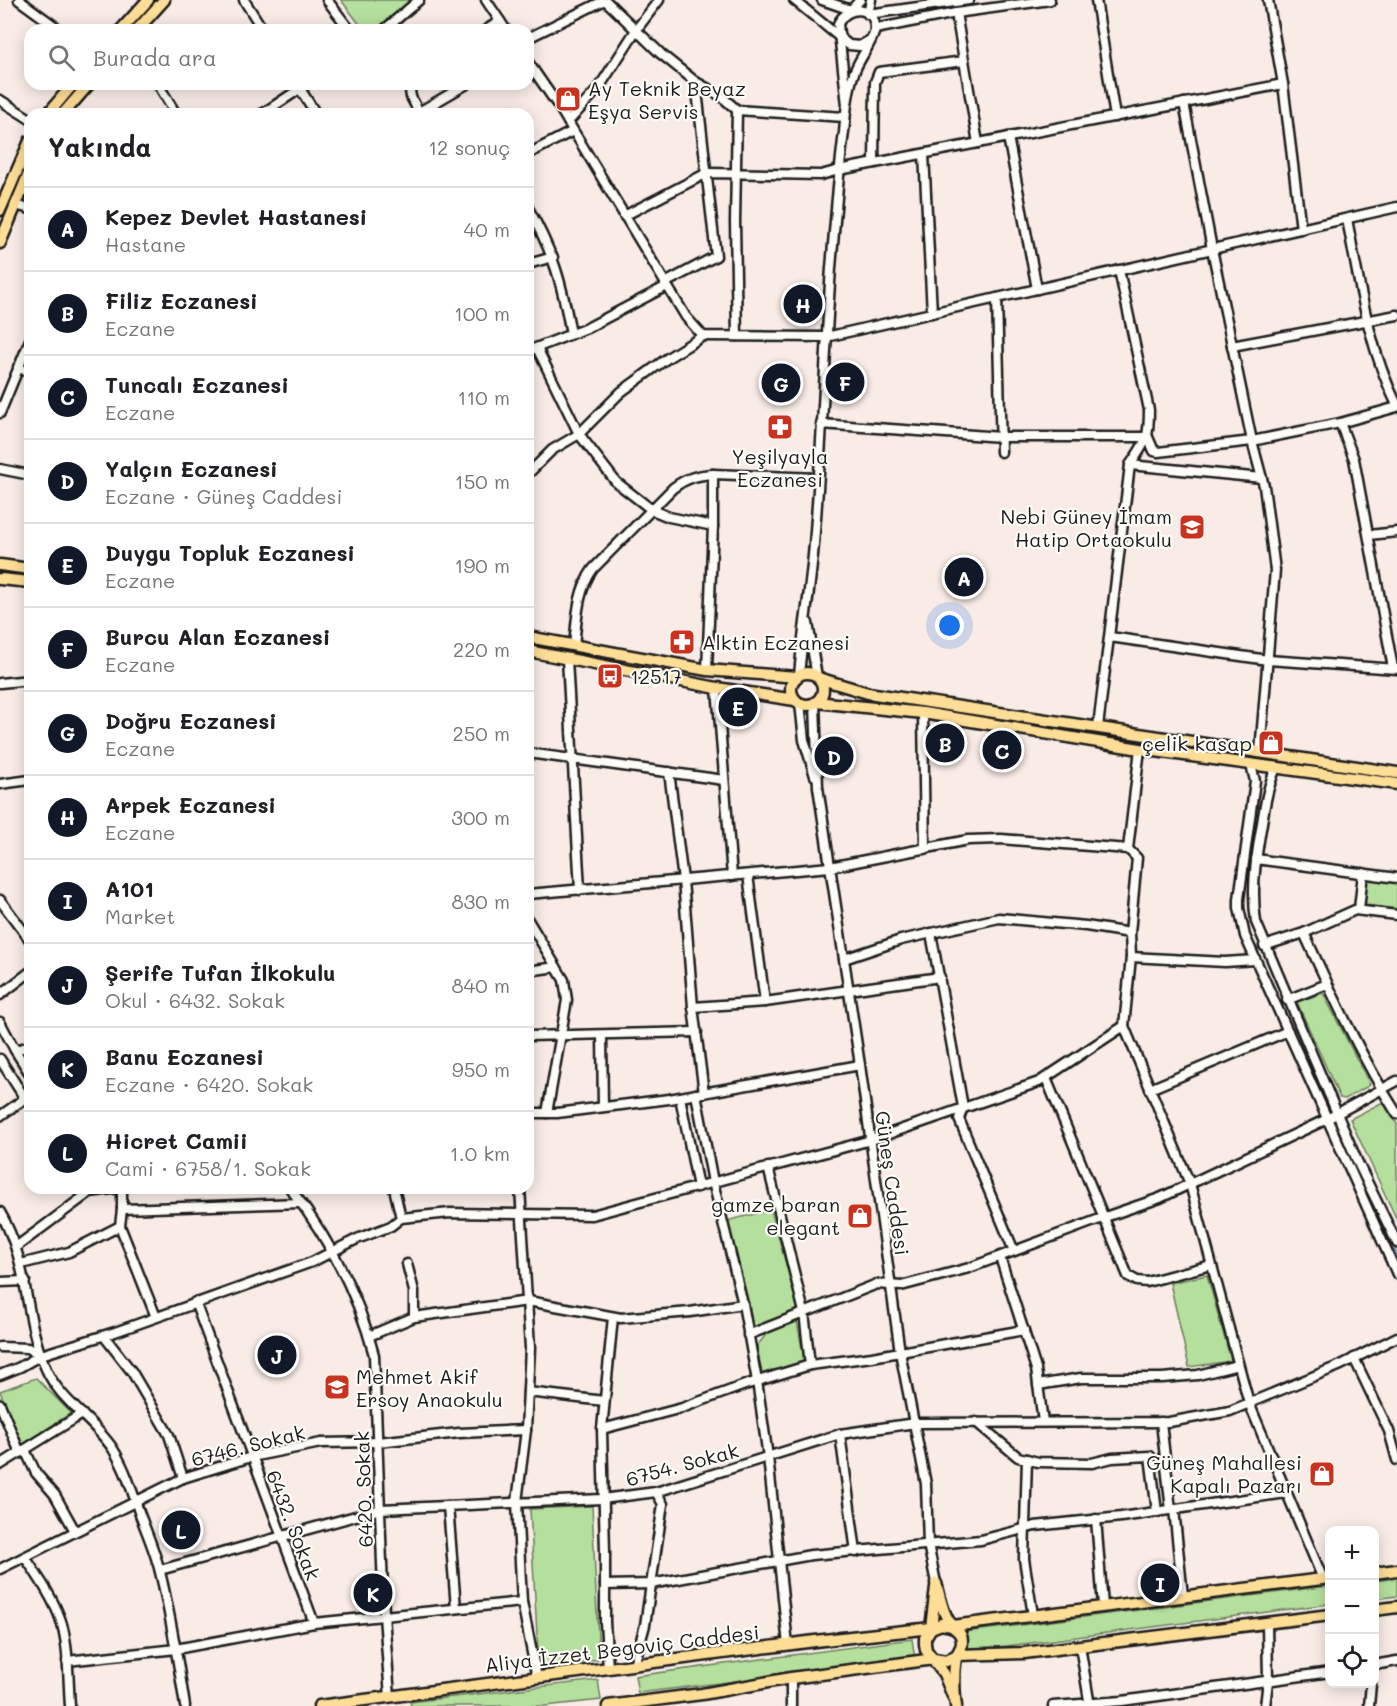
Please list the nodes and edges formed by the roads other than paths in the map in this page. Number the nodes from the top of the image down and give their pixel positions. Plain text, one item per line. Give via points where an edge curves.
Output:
1 (19, 0) edge
2 (164, 0) edge
3 (244, 0) edge
4 (327, 0) edge
5 (419, 0) edge
6 (486, 0) edge
7 (659, 0) edge
8 (794, 0) edge
9 (822, 0) edge
10 (860, 0) edge
11 (871, 0) edge
12 (969, 0) edge
13 (1050, 0) edge
14 (1096, 0) edge
15 (1268, 0) edge
16 (146, 1) edge
17 (850, 10) junction
18 (956, 13) junction
19 (868, 14) junction
20 (500, 21) junction
21 (52, 24) edge
22 (126, 24) edge
23 (142, 24) edge
24 (259, 24) edge
25 (345, 24) edge
26 (393, 24) edge
27 (495, 24) edge
28 (502, 24) edge
29 (875, 29) junction
30 (636, 30) junction
31 (534, 35) edge
32 (840, 36) junction
33 (870, 40) junction
34 (964, 61) junction
35 (534, 71) edge
36 (696, 82) junction
37 (1283, 84) junction
38 (68, 90) edge
39 (85, 90) edge
40 (162, 90) edge
41 (295, 90) edge
42 (303, 90) edge
43 (410, 90) edge
44 (457, 90) edge
45 (0, 100) edge
46 (1184, 103) junction
47 (847, 105) junction
48 (53, 108) edge
49 (68, 108) edge
50 (172, 108) edge
51 (270, 108) edge
52 (313, 108) edge
53 (416, 108) edge
54 (427, 108) edge
55 (737, 110) junction
56 (24, 115) edge
57 (845, 117) junction
58 (1115, 117) junction
59 (568, 122) junction
60 (573, 131) junction
61 (1008, 137) junction
62 (978, 143) junction
63 (534, 151) edge
64 (924, 154) junction
65 (24, 155) edge
66 (874, 163) junction
67 (839, 170) junction
68 (707, 173) junction
69 (737, 173) junction
70 (24, 185) edge
71 (15, 205) junction
72 (24, 207) edge
73 (1397, 207) edge
74 (0, 210) edge
75 (624, 216) junction
76 (1347, 219) junction
77 (534, 220) edge
78 (1301, 229) junction
79 (0, 243) edge
80 (1212, 249) junction
81 (553, 257) junction
82 (534, 262) edge
83 (1119, 270) junction
84 (666, 285) junction
85 (1037, 289) junction
86 (997, 298) junction
87 (932, 313) junction
88 (1397, 315) edge
89 (1367, 321) junction
90 (571, 334) junction
91 (703, 336) junction
92 (737, 336) junction
93 (826, 337) junction
94 (1232, 346) junction
95 (534, 349) edge
96 (24, 354) edge
97 (534, 354) edge
98 (18, 368) junction
99 (24, 370) edge
100 (1397, 406) edge
101 (1, 407) edge
102 (1340, 423) junction
103 (821, 424) junction
104 (579, 434) junction
105 (1001, 437) junction
106 (1148, 437) junction
107 (1252, 441) junction
108 (1001, 452) dead end
109 (1130, 465) junction
110 (534, 468) edge
111 (0, 469) edge
112 (24, 474) edge
113 (713, 474) junction
114 (818, 478) junction
115 (1262, 478) junction
116 (652, 510) junction
117 (713, 526) junction
118 (1397, 533) edge
119 (1369, 535) junction
120 (0, 565) edge
121 (24, 568) edge
122 (0, 579) edge
123 (24, 581) edge
124 (807, 617) junction
125 (1110, 637) junction
126 (534, 638) edge
127 (574, 646) junction
128 (534, 652) edge
129 (567, 659) junction
130 (1268, 660) junction
131 (1395, 668) edge
132 (707, 670) junction
133 (798, 676) junction
134 (818, 678) junction
135 (24, 681) edge
136 (0, 683) edge
137 (717, 688) junction
138 (797, 702) junction
139 (816, 702) junction
140 (923, 712) junction
141 (1098, 727) junction
142 (1140, 749) junction
143 (1260, 752) junction
144 (534, 754) edge
145 (572, 759) junction
146 (1251, 765) junction
147 (1276, 768) junction
148 (669, 772) junction
149 (1397, 773) edge
150 (724, 780) junction
151 (24, 781) edge
152 (0, 784) edge
153 (1397, 784) edge
154 (818, 787) junction
155 (925, 849) junction
156 (1128, 849) junction
157 (1256, 859) junction
158 (830, 867) junction
159 (1363, 873) junction
160 (748, 874) junction
161 (732, 876) junction
162 (1397, 878) edge
163 (684, 880) junction
164 (580, 890) junction
165 (534, 894) edge
166 (0, 900) edge
167 (1359, 909) junction
168 (1397, 915) edge
169 (534, 930) edge
170 (24, 932) edge
171 (931, 933) junction
172 (1130, 933) junction
173 (1304, 933) junction
174 (1264, 946) junction
175 (1131, 957) junction
176 (844, 959) junction
177 (1255, 960) junction
178 (556, 967) junction
179 (534, 970) edge
180 (24, 977) edge
181 (940, 977) junction
182 (1327, 984) junction
183 (849, 990) junction
184 (0, 995) edge
185 (1287, 1000) junction
186 (765, 1002) junction
187 (693, 1007) junction
188 (0, 1022) edge
189 (1124, 1026) junction
190 (1288, 1031) junction
191 (697, 1032) junction
192 (602, 1035) junction
193 (534, 1036) edge
194 (562, 1036) junction
195 (24, 1048) edge
196 (15, 1050) junction
197 (0, 1059) edge
198 (24, 1064) edge
199 (860, 1065) junction
200 (1046, 1078) junction
201 (1397, 1081) edge
202 (1150, 1089) junction
203 (1381, 1089) junction
204 (24, 1092) edge
205 (700, 1094) junction
206 (680, 1097) junction
207 (24, 1098) edge
208 (603, 1107) junction
209 (963, 1107) junction
210 (534, 1113) edge
211 (547, 1113) junction
212 (1337, 1114) junction
213 (1397, 1114) edge
214 (0, 1116) edge
215 (1327, 1119) junction
216 (871, 1140) junction
217 (768, 1167) junction
218 (713, 1182) junction
219 (1190, 1184) junction
220 (698, 1186) junction
221 (87, 1194) edge
222 (121, 1194) edge
223 (294, 1194) edge
224 (395, 1194) edge
225 (521, 1194) edge
226 (301, 1203) junction
227 (122, 1209) junction
228 (0, 1212) edge
229 (523, 1214) junction
230 (1105, 1217) junction
231 (401, 1218) junction
232 (120, 1226) junction
233 (1397, 1243) edge
234 (16, 1247) junction
235 (1014, 1251) junction
236 (334, 1252) junction
237 (1000, 1257) junction
238 (21, 1264) junction
239 (407, 1264) dead end
240 (1211, 1266) junction
241 (1397, 1274) edge
242 (25, 1281) junction
243 (0, 1282) edge
244 (890, 1285) junction
245 (528, 1301) junction
246 (195, 1302) junction
247 (743, 1305) junction
248 (804, 1312) junction
249 (156, 1317) junction
250 (414, 1317) junction
251 (613, 1317) junction
252 (1024, 1330) junction
253 (748, 1335) junction
254 (104, 1336) junction
255 (369, 1336) junction
256 (1397, 1337) edge
257 (0, 1347) edge
258 (900, 1352) junction
259 (40, 1355) junction
260 (1354, 1358) junction
261 (810, 1365) junction
262 (1238, 1365) junction
263 (0, 1375) edge
264 (758, 1381) junction
265 (1038, 1385) junction
266 (528, 1392) junction
267 (604, 1401) junction
268 (1249, 1403) junction
269 (0, 1404) edge
270 (82, 1414) junction
271 (976, 1422) junction
272 (1043, 1422) junction
273 (1161, 1422) junction
274 (915, 1423) junction
275 (602, 1429) junction
276 (525, 1430) junction
277 (840, 1434) junction
278 (378, 1442) junction
279 (23, 1452) junction
280 (251, 1457) junction
281 (768, 1457) junction
282 (1027, 1459) junction
283 (1397, 1460) edge
284 (0, 1465) edge
285 (183, 1478) junction
286 (656, 1492) junction
287 (1286, 1493) junction
288 (602, 1499) junction
289 (136, 1502) junction
290 (517, 1502) junction
291 (447, 1506) junction
292 (381, 1509) junction
293 (1173, 1509) junction
294 (1157, 1512) junction
295 (1096, 1519) junction
296 (1025, 1528) junction
297 (75, 1531) junction
298 (281, 1536) junction
299 (928, 1544) junction
300 (856, 1552) junction
301 (25, 1557) junction
302 (779, 1562) junction
303 (0, 1569) edge
304 (160, 1570) junction
305 (1397, 1570) edge
306 (1379, 1572) edge
307 (1325, 1577) edge
308 (1325, 1579) edge
309 (936, 1583) junction
310 (651, 1584) junction
311 (605, 1585) junction
312 (1183, 1596) junction
313 (522, 1602) junction
314 (1103, 1606) junction
315 (1397, 1607) edge
316 (456, 1608) junction
317 (1379, 1609) edge
318 (1033, 1614) junction
319 (384, 1615) junction
320 (1325, 1616) edge
321 (314, 1623) junction
322 (1268, 1623) junction
323 (952, 1626) junction
324 (931, 1628) junction
325 (788, 1645) junction
326 (1080, 1646) junction
327 (176, 1649) junction
328 (957, 1655) junction
329 (934, 1659) junction
330 (67, 1661) junction
331 (1397, 1661) edge
332 (1379, 1664) edge
333 (634, 1665) junction
334 (608, 1668) junction
335 (1325, 1673) edge
336 (537, 1677) junction
337 (790, 1678) junction
338 (1268, 1681) junction
339 (1371, 1688) edge
340 (390, 1697) junction
341 (670, 1702) edge
342 (955, 1702) edge
343 (1090, 1704) edge
344 (70, 1706) edge
345 (185, 1706) edge
346 (319, 1706) edge
347 (614, 1706) edge
348 (791, 1706) edge
349 (1053, 1706) edge
350 (1265, 1706) edge
351 (1369, 1706) edge

1 - 21 street
2 - 23 main road
3 - 24 street
4 - 25 street
5 - 26 street
6 - 20 street
7 - 30 street
8 - 32 street
9 - 17 street
10 - 17 street
11 - 19 street
12 - 19 street
13 - 18 street
14 - 58 street
15 - 37 street
16 - 22 main road
17 - 19 street
17 - 32 street via 841,18
18 - 29 street
18 - 34 street
19 - 29 street
20 - 27 street
20 - 28 street
29 - 33 street
30 - 31 street via 605,0
30 - 36 street
30 - 59 street via 598,89
32 - 33 street via 854,46
32 - 47 street
33 - 47 street via 853,74
34 - 62 street
34 - 66 street via 879,72 875,82
35 - 59 street
36 - 55 street
36 - 68 street
37 - 46 street
37 - 78 street
38 - 48 main road
39 - 49 main road
40 - 50 street
41 - 51 street
42 - 52 street
43 - 53 street
44 - 54 street
45 - 56 street
46 - 58 street
46 - 80 street
47 - 57 street
55 - 57 street
55 - 69 street
57 - 67 street
58 - 61 street
59 - 60 street
60 - 63 street
60 - 75 street
61 - 62 street
61 - 85 street
62 - 64 street
64 - 66 street
64 - 87 street
65 - 74 main road
66 - 67 street
67 - 69 street via 821,175
67 - 93 street
68 - 69 street
68 - 75 street
68 - 84 street via 716,256
69 - 92 street
70 - 71 main road
71 - 72 street
71 - 79 main road
73 - 76 street
75 - 84 street
76 - 78 street
76 - 89 street
77 - 81 street
78 - 80 street
80 - 83 street
80 - 94 street
81 - 82 street
81 - 90 street
83 - 85 street
83 - 106 street via 1149,410
84 - 90 street
84 - 91 street
85 - 86 street
86 - 87 street
86 - 105 street
87 - 93 street
88 - 89 street
89 - 94 street
89 - 100 street
90 - 95 street
91 - 92 street
91 - 104 street via 621,392
92 - 93 street
93 - 103 street
94 - 107 street
96 - 98 street
97 - 104 street
98 - 99 street
98 - 101 street
100 - 102 street
102 - 107 street
102 - 119 street via 1353,459
103 - 105 street
103 - 114 street
104 - 110 street via 552,450
104 - 116 street via 616,482
105 - 106 street
105 - 108 street
106 - 107 street via 1158,452
106 - 109 street
107 - 115 street
109 - 115 street
109 - 125 street
111 - 112 street
113 - 114 street
113 - 116 street via 695,475 683,481
113 - 117 street
114 - 124 street
115 - 130 street via 1275,570
116 - 117 street via 669,518
116 - 127 street via 585,581
117 - 132 street
118 - 119 street
119 - 131 street
120 - 121 main road
122 - 123 main road
124 - 133 street
124 - 134 street
125 - 130 street
125 - 141 street
126 - 127 main road
127 - 132 main road
128 - 129 main road
129 - 137 main road
129 - 145 street
130 - 131 street
130 - 143 street
132 - 133 main road
133 - 134 main road via 807,673
133 - 138 main road via 791,685
134 - 139 main road via 823,691
134 - 141 main road via 868,693
135 - 136 street
137 - 138 main road
137 - 150 street
138 - 139 main road
138 - 154 street
139 - 140 main road
139 - 154 street
140 - 142 main road
140 - 155 street
141 - 143 main road
142 - 146 main road
142 - 156 street
143 - 149 main road
144 - 145 street
145 - 148 street
145 - 164 street
146 - 147 main road
146 - 177 street via 1255,782 1239,908
147 - 153 main road
147 - 157 street via 1266,797
148 - 150 street
148 - 163 street
150 - 161 street
151 - 152 street
154 - 158 street, Güneş Caddesi
155 - 156 street via 1001,838
155 - 158 street
156 - 172 street via 1137,858
157 - 159 street
157 - 174 street via 1252,900
158 - 160 street
158 - 176 street, Güneş Caddesi
159 - 162 street
159 - 167 street
160 - 161 street
160 - 186 street
161 - 163 street
163 - 164 street
163 - 187 street
164 - 165 street
166 - 170 street
167 - 168 street
167 - 173 street
169 - 178 street
171 - 172 street via 999,918
171 - 176 street
171 - 181 street
172 - 175 street
173 - 174 street
173 - 182 street
174 - 185 street
175 - 177 street
175 - 189 street
176 - 183 street, Güneş Caddesi
177 - 190 street
178 - 179 street
178 - 194 street via 564,980 567,1000
180 - 184 street
181 - 183 street
181 - 209 street
182 - 185 street
182 - 203 street
183 - 186 street
183 - 199 street, Güneş Caddesi
185 - 212 street
186 - 187 street
187 - 191 street
188 - 196 street
189 - 200 street
189 - 202 street
190 - 202 street
190 - 215 street
191 - 192 street
191 - 205 street
192 - 194 street
192 - 208 street
193 - 194 street
194 - 211 street
195 - 196 street
196 - 198 street
197 - 204 street
199 - 205 street
199 - 216 street, Güneş Caddesi
200 - 209 street
200 - 230 street
201 - 203 street
202 - 219 street
203 - 212 street
203 - 213 street
205 - 206 street
205 - 218 street
206 - 208 street
206 - 220 street
207 - 214 street
208 - 211 street
209 - 216 street
209 - 235 street via 959,1119
210 - 211 street
212 - 215 street
212 - 233 street
215 - 219 street
215 - 241 street
216 - 217 street
216 - 244 street, Güneş Caddesi
217 - 218 street
217 - 248 street
218 - 220 street
218 - 247 street
219 - 230 street
219 - 240 street
220 - 229 street via 592,1215
221 - 234 street
222 - 227 street
223 - 226 street, 6420. Sokak
224 - 231 street
225 - 229 street
226 - 227 street
226 - 236 street, 6420. Sokak
227 - 232 street
228 - 234 street
229 - 231 street via 450,1213
229 - 245 street
230 - 235 street
230 - 240 street via 1132,1279 1152,1281
231 - 236 street
232 - 238 street via 69,1252
232 - 249 street
234 - 238 street
235 - 237 street
236 - 246 street
236 - 255 street, 6420. Sokak
237 - 244 street via 902,1286
237 - 252 street
238 - 242 street
239 - 250 street via 414,1291
240 - 262 street
242 - 243 street
242 - 259 street
244 - 248 street via 877,1284
244 - 258 street, Güneş Caddesi
245 - 250 street
245 - 251 street
245 - 266 street
246 - 249 street
246 - 280 street, 6432. Sokak
247 - 251 street
247 - 253 street
248 - 253 street
248 - 261 street
249 - 254 street
250 - 255 street
251 - 267 street
252 - 258 street
252 - 265 street
253 - 264 street
254 - 259 street
254 - 285 street via 132,1372 169,1435
255 - 278 street, 6420. Sokak via 374,1355
256 - 260 street, 6754. Sokak
257 - 259 street via 28,1348
258 - 261 street
258 - 274 street, Güneş Caddesi
259 - 263 street
259 - 270 street via 55,1384
260 - 268 street, 6754. Sokak
260 - 283 street via 1389,1431
261 - 264 street
262 - 265 street via 1198,1375 1081,1378
262 - 268 street
264 - 275 street via 682,1408
264 - 281 street
265 - 272 street
266 - 267 street
266 - 276 street
267 - 275 street
268 - 273 street, 6754. Sokak via 1230,1411
268 - 287 street
269 - 279 street
270 - 279 street
270 - 289 street via 113,1449
271 - 272 street, 6754. Sokak
271 - 274 street, 6754. Sokak
271 - 282 street via 1018,1457
272 - 273 street, 6754. Sokak
273 - 293 street
274 - 277 street, 6754. Sokak
274 - 299 street, Güneş Caddesi via 926,1484
275 - 288 street
276 - 278 street, 6746. Sokak
276 - 290 street
277 - 281 street, 6754. Sokak
277 - 300 street
278 - 280 street, 6746. Sokak via 321,1443
278 - 292 street, 6420. Sokak
279 - 284 street
279 - 297 street via 55,1495
280 - 285 street, 6746. Sokak
280 - 298 street, 6432. Sokak
281 - 286 street, 6754. Sokak
281 - 302 street
282 - 294 street via 1092,1463 1150,1456
282 - 296 street
285 - 289 street, 6746. Sokak
286 - 288 street, 6754. Sokak
286 - 310 street via 663,1504
287 - 293 street
287 - 307 street
288 - 290 street, 6754. Sokak
288 - 311 street
289 - 297 street, 6746. Sokak
289 - 304 street
290 - 291 street, 6754. Sokak
290 - 313 street
291 - 292 street, 6754. Sokak
291 - 316 street
292 - 298 street, 6754. Sokak
292 - 319 street, 6420. Sokak
293 - 294 street
293 - 312 street
294 - 295 street
295 - 296 street
295 - 314 street
296 - 299 street via 981,1540
296 - 318 street via 1024,1559
297 - 301 street, 6746. Sokak
298 - 304 street, 6754. Sokak
298 - 321 street, 6432. Sokak
299 - 300 street
299 - 309 street, Güneş Caddesi
300 - 302 street
301 - 303 street, 6746. Sokak
301 - 330 street via 53,1601 61,1621
302 - 310 street
302 - 325 street
304 - 327 street
305 - 306 main road
308 - 312 main road
309 - 323 main road
309 - 324 main road
310 - 311 street
310 - 333 street
311 - 334 street
312 - 314 main road
313 - 316 street
313 - 336 street
314 - 318 main road
315 - 317 main road
316 - 319 street
318 - 323 main road
319 - 321 street
319 - 340 street, 6420. Sokak
320 - 322 main road
321 - 327 street
322 - 326 main road
322 - 338 street
323 - 324 main road via 941,1624
323 - 328 main road via 962,1639
324 - 325 main road, Aliya İzzet Begoviç Caddesi
324 - 329 main road via 925,1644
325 - 333 main road, Aliya İzzet Begoviç Caddesi
326 - 328 main road
326 - 343 street
327 - 330 street
327 - 345 street
328 - 329 main road via 946,1661
328 - 342 main road
329 - 337 main road
329 - 342 main road
330 - 344 street
331 - 332 street
333 - 334 main road, Aliya İzzet Begoviç Caddesi
334 - 336 main road, Aliya İzzet Begoviç Caddesi
335 - 338 street
336 - 340 main road, Aliya İzzet Begoviç Caddesi
337 - 341 main road
337 - 348 street
338 - 343 street
338 - 350 street
339 - 351 street
340 - 346 main road, Aliya İzzet Begoviç Caddesi
341 - 347 main road
343 - 349 street

